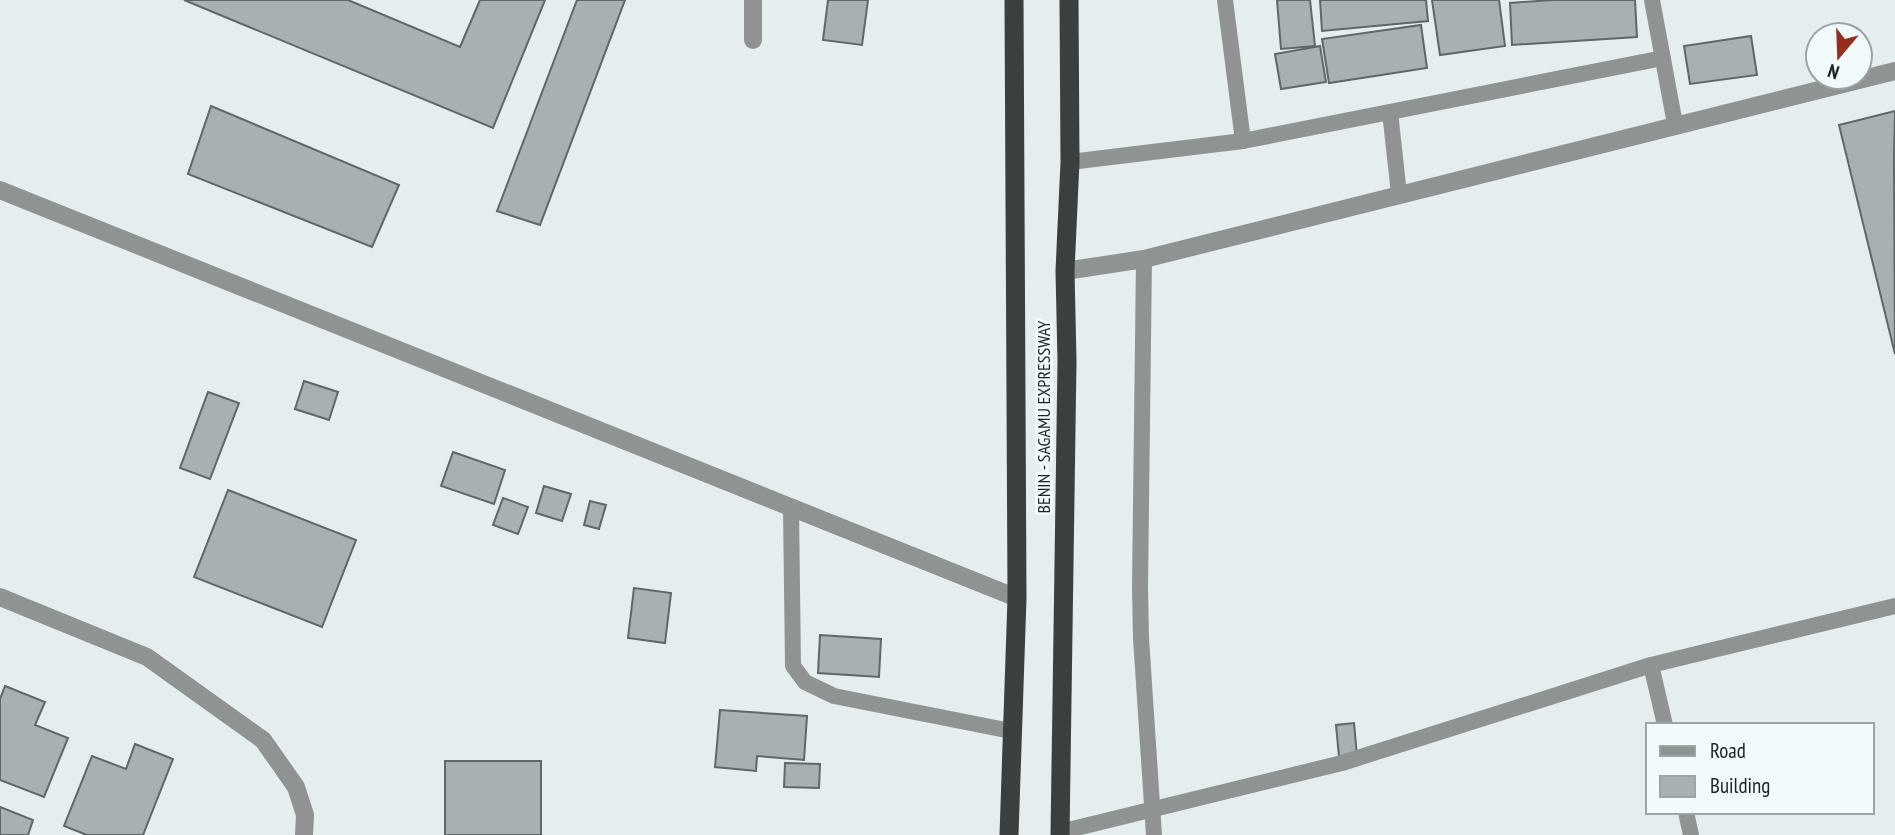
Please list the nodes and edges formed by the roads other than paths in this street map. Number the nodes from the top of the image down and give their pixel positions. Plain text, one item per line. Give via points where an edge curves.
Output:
1 (753, 0) edge
2 (1014, 0) edge
3 (1069, 0) edge
4 (1225, 0) edge
5 (1652, 0) edge
6 (753, 40) dead end
7 (1663, 58) junction
8 (1895, 71) edge
9 (1390, 112) junction
10 (1675, 124) junction
11 (1243, 141) junction
12 (1070, 162) junction
13 (0, 190) edge
14 (1399, 194) junction
15 (1143, 259) junction
16 (1065, 271) junction
17 (791, 509) junction
18 (0, 597) edge
19 (1017, 598) junction
20 (1895, 606) edge
21 (1651, 666) junction
22 (1665, 723) edge
23 (1011, 731) junction
24 (1152, 811) junction
25 (1686, 814) edge
26 (1060, 834) edge
27 (304, 835) edge
28 (1009, 835) edge
29 (1154, 835) edge
30 (1691, 835) edge

1 - 6 street
2 - 19 highway
3 - 12 highway, BENIN - SAGAMU EXPRESSWAY
4 - 11 lane
5 - 7 lane
7 - 9 lane
7 - 10 lane
8 - 10 street
9 - 11 lane
9 - 14 lane
10 - 14 street
11 - 12 lane
12 - 16 highway, BENIN - SAGAMU EXPRESSWAY
13 - 17 street
14 - 15 street
15 - 16 street
15 - 24 lane via 1140,587
16 - 26 highway, BENIN - SAGAMU EXPRESSWAY
17 - 19 street
17 - 23 lane via 793,666 805,682 834,695
18 - 27 street via 147,657 263,740 296,787 305,815
19 - 23 highway
20 - 21 lane
21 - 22 lane
21 - 24 lane via 1342,763
23 - 28 highway
24 - 26 lane
24 - 29 lane
25 - 30 lane

